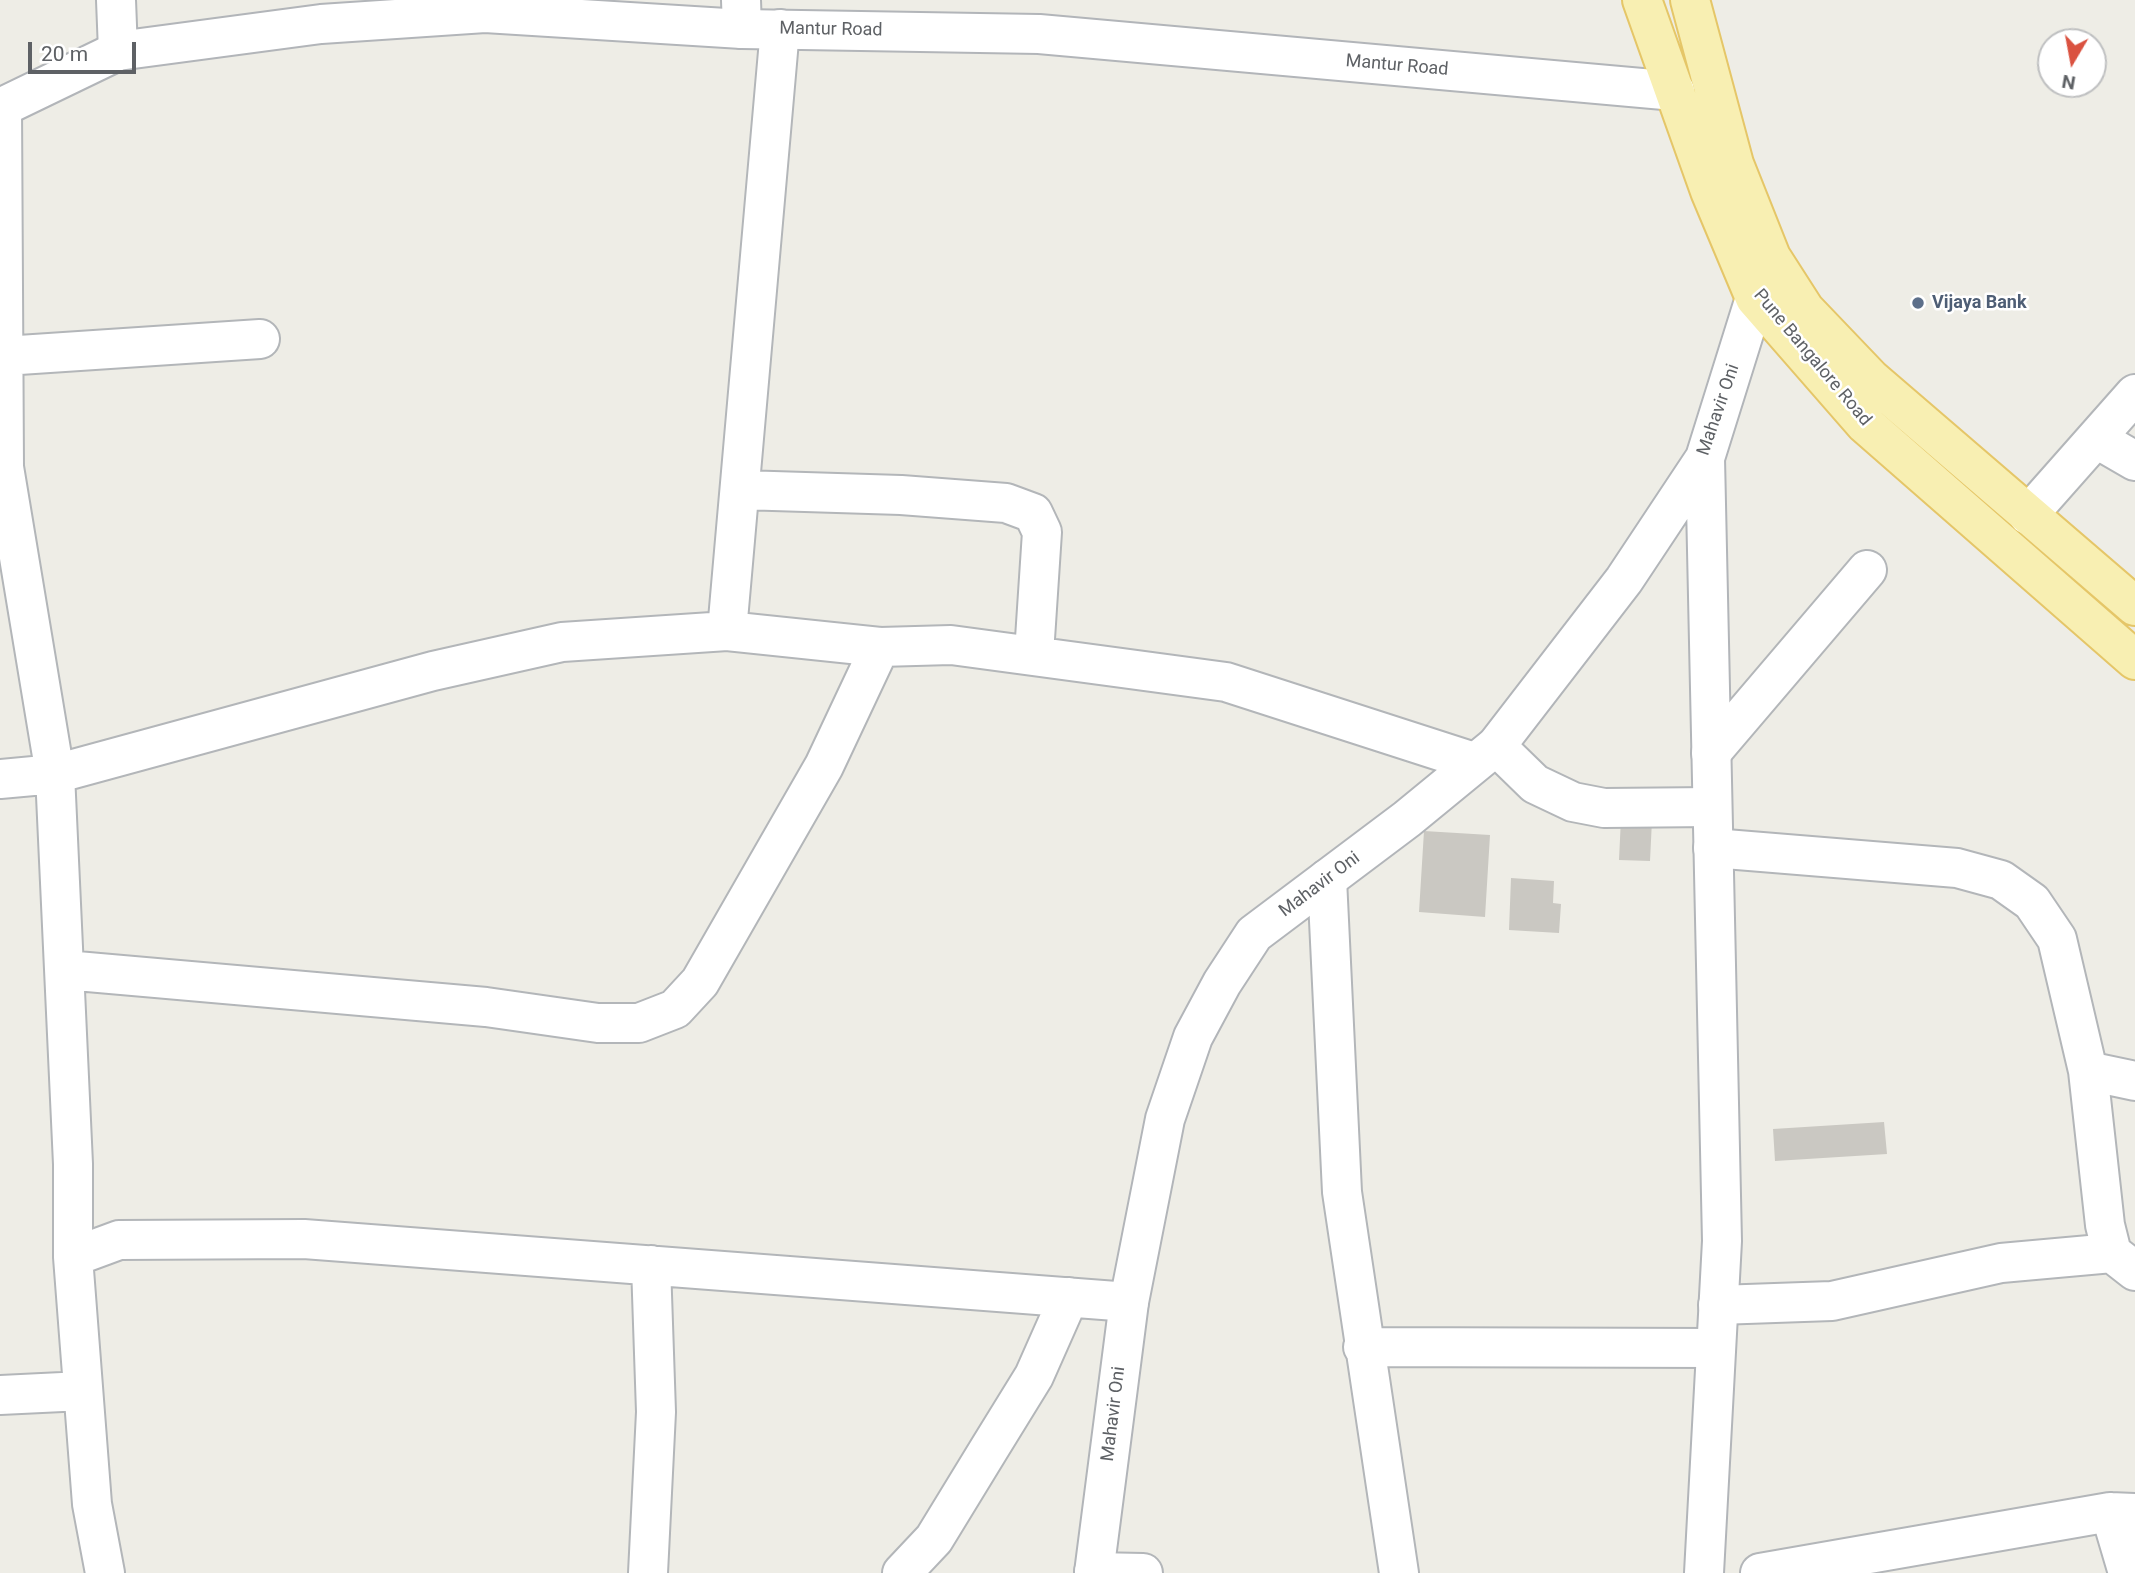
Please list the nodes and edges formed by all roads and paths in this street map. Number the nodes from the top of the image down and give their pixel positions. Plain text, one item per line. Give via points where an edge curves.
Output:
1 (116, 0) edge
2 (1642, 0) edge
3 (1690, 0) edge
4 (485, 6) edge
5 (597, 10) edge
6 (320, 12) edge
7 (742, 15) edge
8 (780, 29) junction
9 (118, 51) junction
10 (1675, 91) junction
11 (1, 107) edge
12 (1755, 298) junction
13 (260, 338) dead end
14 (3, 372) edge
15 (2135, 394) edge
16 (2096, 439) junction
17 (1958, 453) junction
18 (1705, 458) junction
19 (2135, 461) edge
20 (1936, 484) junction
21 (741, 490) junction
22 (2028, 515) junction
23 (1867, 570) dead end
24 (2135, 606) edge
25 (727, 631) junction
26 (880, 647) junction
27 (1034, 654) junction
28 (2135, 660) edge
29 (1711, 753) junction
30 (1485, 754) junction
31 (55, 774) junction
32 (0, 779) edge
33 (1712, 807) junction
34 (1713, 848) junction
35 (1327, 879) junction
36 (65, 970) junction
37 (2088, 1071) junction
38 (2135, 1082) edge
39 (73, 1257) junction
40 (2124, 1262) edge
41 (651, 1265) junction
42 (1069, 1297) junction
43 (1129, 1302) junction
44 (1718, 1305) junction
45 (1363, 1347) junction
46 (1716, 1348) junction
47 (83, 1391) junction
48 (0, 1395) edge
49 (2123, 1513) edge
50 (1914, 1560) edge
51 (105, 1573) edge
52 (648, 1573) edge
53 (902, 1573) edge
54 (1094, 1573) edge
55 (1143, 1573) edge
56 (1399, 1573) edge
57 (1704, 1573) edge
58 (1760, 1573) edge
59 (2128, 1573) edge

1 - 9 street
2 - 10 main road, Pune Bangalore Road
3 - 17 main road, Pune Bangalore Road via 1734,164 1771,257 1805,310 1871,379
4 - 5 street, Mantur Road
4 - 6 street, Mantur Road
5 - 7 street, Mantur Road
6 - 9 street, Mantur Road
7 - 8 street, Mantur Road
8 - 10 street, Mantur Road via 1040,34
8 - 21 street
9 - 11 street, Mantur Road
10 - 12 main road, Pune Bangalore Road
11 - 14 street
12 - 18 street, Mahavir Oni
12 - 20 main road, Pune Bangalore Road via 1865,424
13 - 14 street
14 - 31 street via 4,467
15 - 16 street
16 - 19 street
16 - 22 street
17 - 20 main road
17 - 22 main road, Pune Bangalore Road
18 - 29 street
18 - 30 street, Mahavir Oni via 1624,580
20 - 28 main road, Pune Bangalore Road
21 - 25 street
21 - 27 street via 1006,503 1033,513 1042,532
22 - 24 main road, Pune Bangalore Road
23 - 29 street
25 - 26 street
25 - 31 street via 562,642 433,671
26 - 27 street via 951,645
26 - 36 street via 824,766 700,982 675,1009 639,1023 598,1023 486,1007
27 - 30 street via 1226,682
29 - 33 street
30 - 33 street via 1573,802 1604,808
30 - 35 street, Mahavir Oni
31 - 32 street
31 - 36 street
33 - 34 street
34 - 37 street via 1956,867 2001,880 2032,902 2057,939
34 - 44 street via 1722,1241
35 - 43 street, Mahavir Oni via 1254,934 1193,1037 1165,1119
35 - 45 street via 1342,1192
36 - 39 street
37 - 38 street
37 - 40 street via 2105,1225
39 - 41 street via 119,1240 304,1239
39 - 47 street
40 - 44 street via 2001,1263 1832,1301
41 - 42 street
41 - 52 street via 656,1412
42 - 43 street
42 - 53 street via 1045,1353 1002,1428 933,1539
43 - 54 street, Mahavir Oni
44 - 46 street
45 - 46 street
45 - 56 street
46 - 57 street
47 - 48 street
47 - 51 street via 92,1504
49 - 50 street
49 - 59 street
50 - 58 street
54 - 55 street

